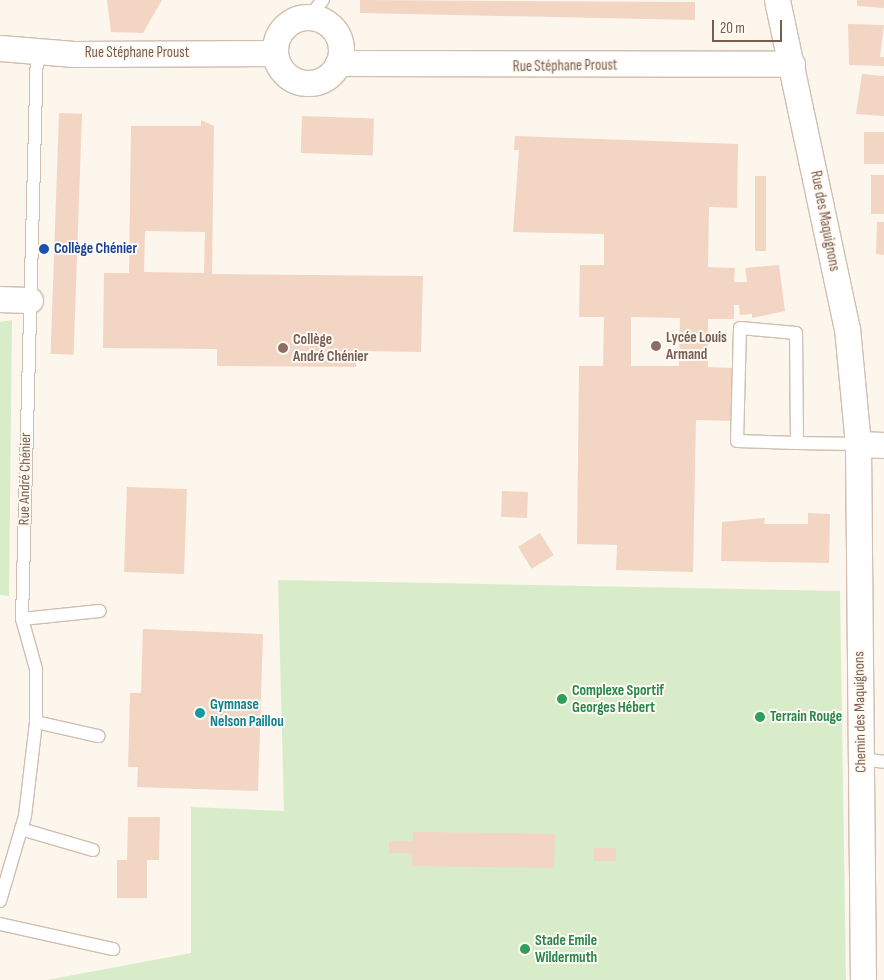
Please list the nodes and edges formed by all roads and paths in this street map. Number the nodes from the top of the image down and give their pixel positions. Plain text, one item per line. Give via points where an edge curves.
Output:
1 (777, 0) edge
2 (304, 9) edge
3 (0, 48) edge
4 (37, 50) junction
5 (275, 53) junction
6 (338, 63) junction
7 (792, 64) junction
8 (0, 299) edge
9 (30, 300) junction
10 (797, 443) junction
11 (858, 444) junction
12 (884, 445) edge
13 (100, 611) dead end
14 (22, 619) junction
15 (36, 722) junction
16 (98, 736) dead end
17 (872, 761) edge
18 (21, 829) junction
19 (94, 850) dead end
20 (0, 902) edge
21 (0, 924) edge
22 (113, 949) dead end
23 (863, 980) edge

1 - 7 street, Rue des Maquignons
2 - 5 street via 280,31
2 - 6 street via 336,32 341,53
3 - 4 street, Rue Stéphane Proust
4 - 5 street, Rue Stéphane Proust
4 - 9 lane, Rue André Chénier
5 - 6 street via 284,72 303,82 324,79
6 - 7 street, Rue Stéphane Proust
7 - 11 street, Rue des Maquignons via 847,328
8 - 9 street
9 - 14 lane, Rue André Chénier
10 - 10 lane via 737,441 740,328 796,333
10 - 11 lane
11 - 12 street
11 - 17 street, Chemin des Maquignons
13 - 14 lane
14 - 15 lane, Rue André Chénier via 36,669
15 - 16 lane
15 - 18 lane, Rue André Chénier
17 - 23 street, Chemin des Maquignons
18 - 19 lane
18 - 20 lane, Rue André Chénier
21 - 22 lane

